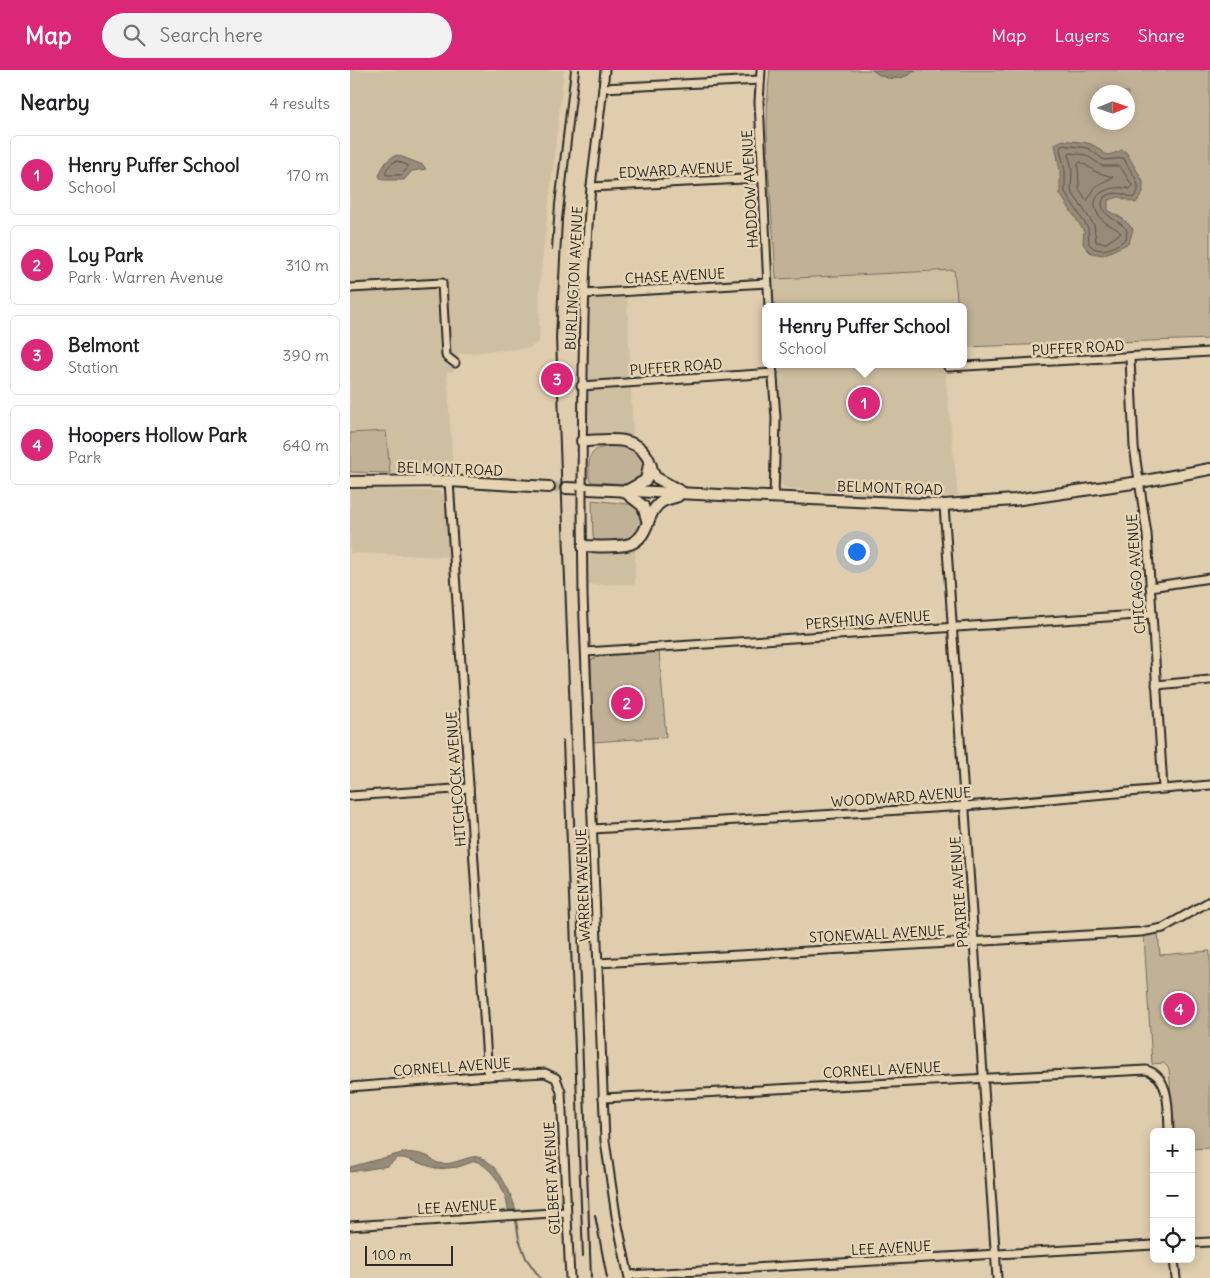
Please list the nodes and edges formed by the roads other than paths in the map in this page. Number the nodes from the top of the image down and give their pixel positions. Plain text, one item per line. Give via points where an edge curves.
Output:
1 (605, 70) edge
2 (761, 70) edge
3 (760, 80) junction
4 (603, 88) junction
5 (762, 178) junction
6 (591, 187) junction
7 (767, 284) junction
8 (350, 288) edge
9 (584, 294) junction
10 (769, 303) edge
11 (1210, 352) edge
12 (1130, 358) junction
13 (455, 363) dead end
14 (967, 366) edge
15 (772, 368) edge
16 (773, 373) junction
17 (581, 386) junction
18 (582, 441) junction
19 (649, 462) junction
20 (1210, 469) edge
21 (449, 481) junction
22 (350, 482) edge
23 (1140, 482) junction
24 (548, 487) tunnel mouth
25 (566, 488) tunnel mouth
26 (582, 489) joint
27 (624, 492) junction
28 (686, 494) junction
29 (774, 498) junction
30 (944, 505) junction
31 (648, 524) junction
32 (583, 546) junction
33 (1210, 578) edge
34 (1150, 586) junction
35 (1152, 614) junction
36 (952, 627) junction
37 (586, 652) junction
38 (1210, 680) edge
39 (1156, 685) junction
40 (1210, 785) edge
41 (469, 788) junction
42 (1163, 788) junction
43 (350, 796) edge
44 (965, 806) junction
45 (593, 829) junction
46 (1210, 901) edge
47 (974, 941) junction
48 (598, 963) junction
49 (488, 1076) junction
50 (984, 1076) junction
51 (556, 1078) joint
52 (350, 1087) edge
53 (603, 1098) junction
54 (1169, 1128) edge
55 (566, 1212) junction
56 (350, 1226) edge
57 (1210, 1242) edge
58 (1195, 1243) edge
59 (1150, 1245) edge
60 (995, 1254) junction
61 (1174, 1263) edge
62 (629, 1277) edge
63 (570, 1278) edge
64 (997, 1278) edge
65 (1176, 1278) edge

1 - 4 street, BURLINGTON AVENUE
2 - 3 street, HADDOW AVENUE
3 - 4 street
3 - 5 street, HADDOW AVENUE
4 - 6 street, BURLINGTON AVENUE
5 - 6 street, EDWARD AVENUE
5 - 7 street, HADDOW AVENUE
6 - 9 street, BURLINGTON AVENUE
7 - 9 street, CHASE AVENUE
7 - 10 street, HADDOW AVENUE
8 - 13 street via 442,283 446,356
9 - 17 street, BURLINGTON AVENUE
11 - 12 street, PUFFER ROAD
12 - 14 street, PUFFER ROAD
12 - 23 street, CHICAGO AVENUE via 1134,447
15 - 16 street
16 - 17 street, PUFFER ROAD
16 - 29 street via 776,426
17 - 18 street, BURLINGTON AVENUE
18 - 19 main road via 632,442 642,449
18 - 26 street, BURLINGTON AVENUE
19 - 27 main road via 646,480
19 - 28 main road via 660,482
20 - 23 main road, BELMONT ROAD
21 - 22 main road, BELMONT ROAD
21 - 24 main road, BELMONT ROAD
21 - 41 street, HITCHCOCK AVENUE
23 - 30 main road, BELMONT ROAD via 1014,500
23 - 34 street, CHICAGO AVENUE
25 - 27 main road, BELMONT ROAD
26 - 32 street, WARREN AVENUE, bridge
27 - 28 main road, BELMONT ROAD
27 - 31 main road via 643,506
28 - 29 main road, BELMONT ROAD
28 - 31 main road via 660,503
29 - 30 main road, BELMONT ROAD
30 - 36 street, PRAIRIE AVENUE
31 - 32 main road via 643,535 628,545
32 - 37 street, WARREN AVENUE
33 - 34 street
34 - 35 street, CHICAGO AVENUE
35 - 36 street, PERSHING AVENUE
35 - 39 street, CHICAGO AVENUE
36 - 37 street, PERSHING AVENUE
36 - 44 street, PRAIRIE AVENUE
37 - 45 street, WARREN AVENUE
38 - 39 street
39 - 42 street, CHICAGO AVENUE
40 - 42 street, WOODWARD AVENUE
41 - 43 street
41 - 49 street, HITCHCOCK AVENUE
42 - 44 street, WOODWARD AVENUE
44 - 45 street, WOODWARD AVENUE
44 - 47 street, PRAIRIE AVENUE
45 - 48 street, WARREN AVENUE
46 - 47 street, STONEWALL AVENUE via 1152,931
47 - 48 street, STONEWALL AVENUE
47 - 50 street, PRAIRIE AVENUE
48 - 53 street, WARREN AVENUE
49 - 51 street, CORNELL AVENUE via 545,1073
49 - 52 street, CORNELL AVENUE
50 - 53 street, CORNELL AVENUE
50 - 54 street, CORNELL AVENUE via 1146,1070 1159,1077 1166,1097
50 - 60 street, PRAIRIE AVENUE
51 - 55 street, GILBERT AVENUE via 561,1092
53 - 62 street, WARREN AVENUE via 609,1171
55 - 56 street, LEE AVENUE
55 - 63 street, GILBERT AVENUE
57 - 58 street
59 - 60 street, LEE AVENUE
60 - 62 street, LEE AVENUE
60 - 64 street, PRAIRIE AVENUE
61 - 65 street

